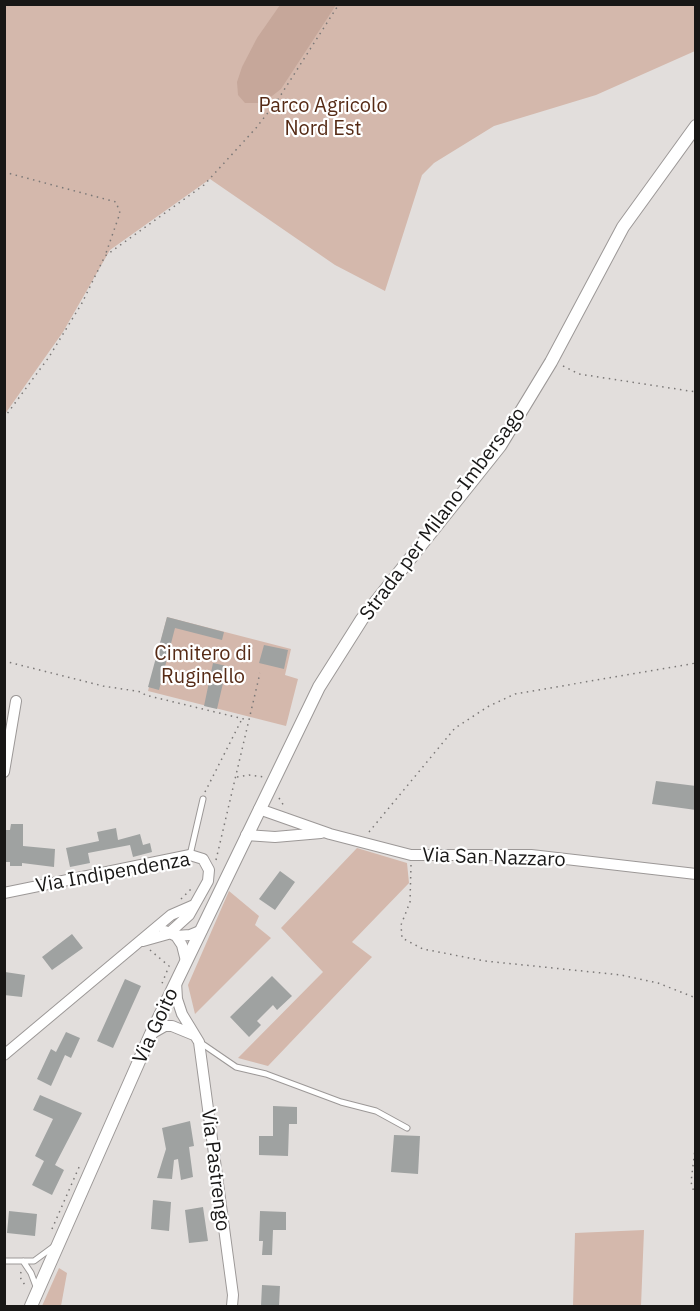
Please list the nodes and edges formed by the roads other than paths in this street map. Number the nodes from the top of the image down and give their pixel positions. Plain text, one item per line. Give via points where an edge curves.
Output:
1 (696, 126) edge
2 (16, 701) dead end
3 (4, 772) edge
4 (203, 799) road end
5 (259, 809) junction
6 (283, 817) junction
7 (330, 834) junction
8 (246, 835) junction
9 (275, 837) junction
10 (190, 855) junction
11 (696, 874) edge
12 (4, 893) edge
13 (194, 905) junction
14 (209, 915) junction
15 (162, 924) junction
16 (202, 930) junction
17 (172, 935) junction
18 (143, 941) junction
19 (186, 961) junction
20 (176, 982) junction
21 (151, 1034) junction
22 (197, 1039) junction
23 (4, 1055) edge
24 (407, 1128) dead end
25 (53, 1240) junction
26 (4, 1261) edge
27 (22, 1262) junction
28 (34, 1262) junction
29 (31, 1273) junction
30 (45, 1273) junction
31 (32, 1289) junction
32 (31, 1306) edge
33 (232, 1306) edge

1 - 5 street, Strada per Milano Imbersago via 622,227 551,362 500,446 338,654
2 - 3 street
4 - 10 lane
5 - 6 street, Via San Nazzaro
5 - 8 street, Via Goito
6 - 7 street, Via San Nazzaro
6 - 9 street
7 - 9 street, Via San Nazzaro
7 - 11 street, Via San Nazzaro via 411,855 531,855
8 - 9 street, Via San Nazzaro
8 - 14 street, Via Goito
10 - 12 street, Via Indipendenza
10 - 13 street, Via Indipendenza via 200,857 208,866 208,881
13 - 14 street
13 - 15 street via 171,915
13 - 17 street, Via Indipendenza
14 - 16 street, Via Goito
15 - 17 street
15 - 18 street
16 - 17 street via 189,936
16 - 19 street, Via Goito
17 - 18 street
17 - 19 street via 182,945
18 - 23 street
19 - 20 street, Via Goito
20 - 21 street, Via Goito
20 - 22 street, Via Pastrengo via 177,999
21 - 22 street via 172,1026
21 - 25 street, Via Goito
22 - 24 lane via 236,1067 376,1111
22 - 33 street, Via Pastrengo
25 - 28 lane, Via Goito
25 - 30 street, Via Goito
26 - 27 lane
27 - 28 lane
27 - 29 lane
28 - 30 lane
29 - 30 lane
29 - 31 lane
30 - 31 street, Via Goito
31 - 32 street, Via Goito

